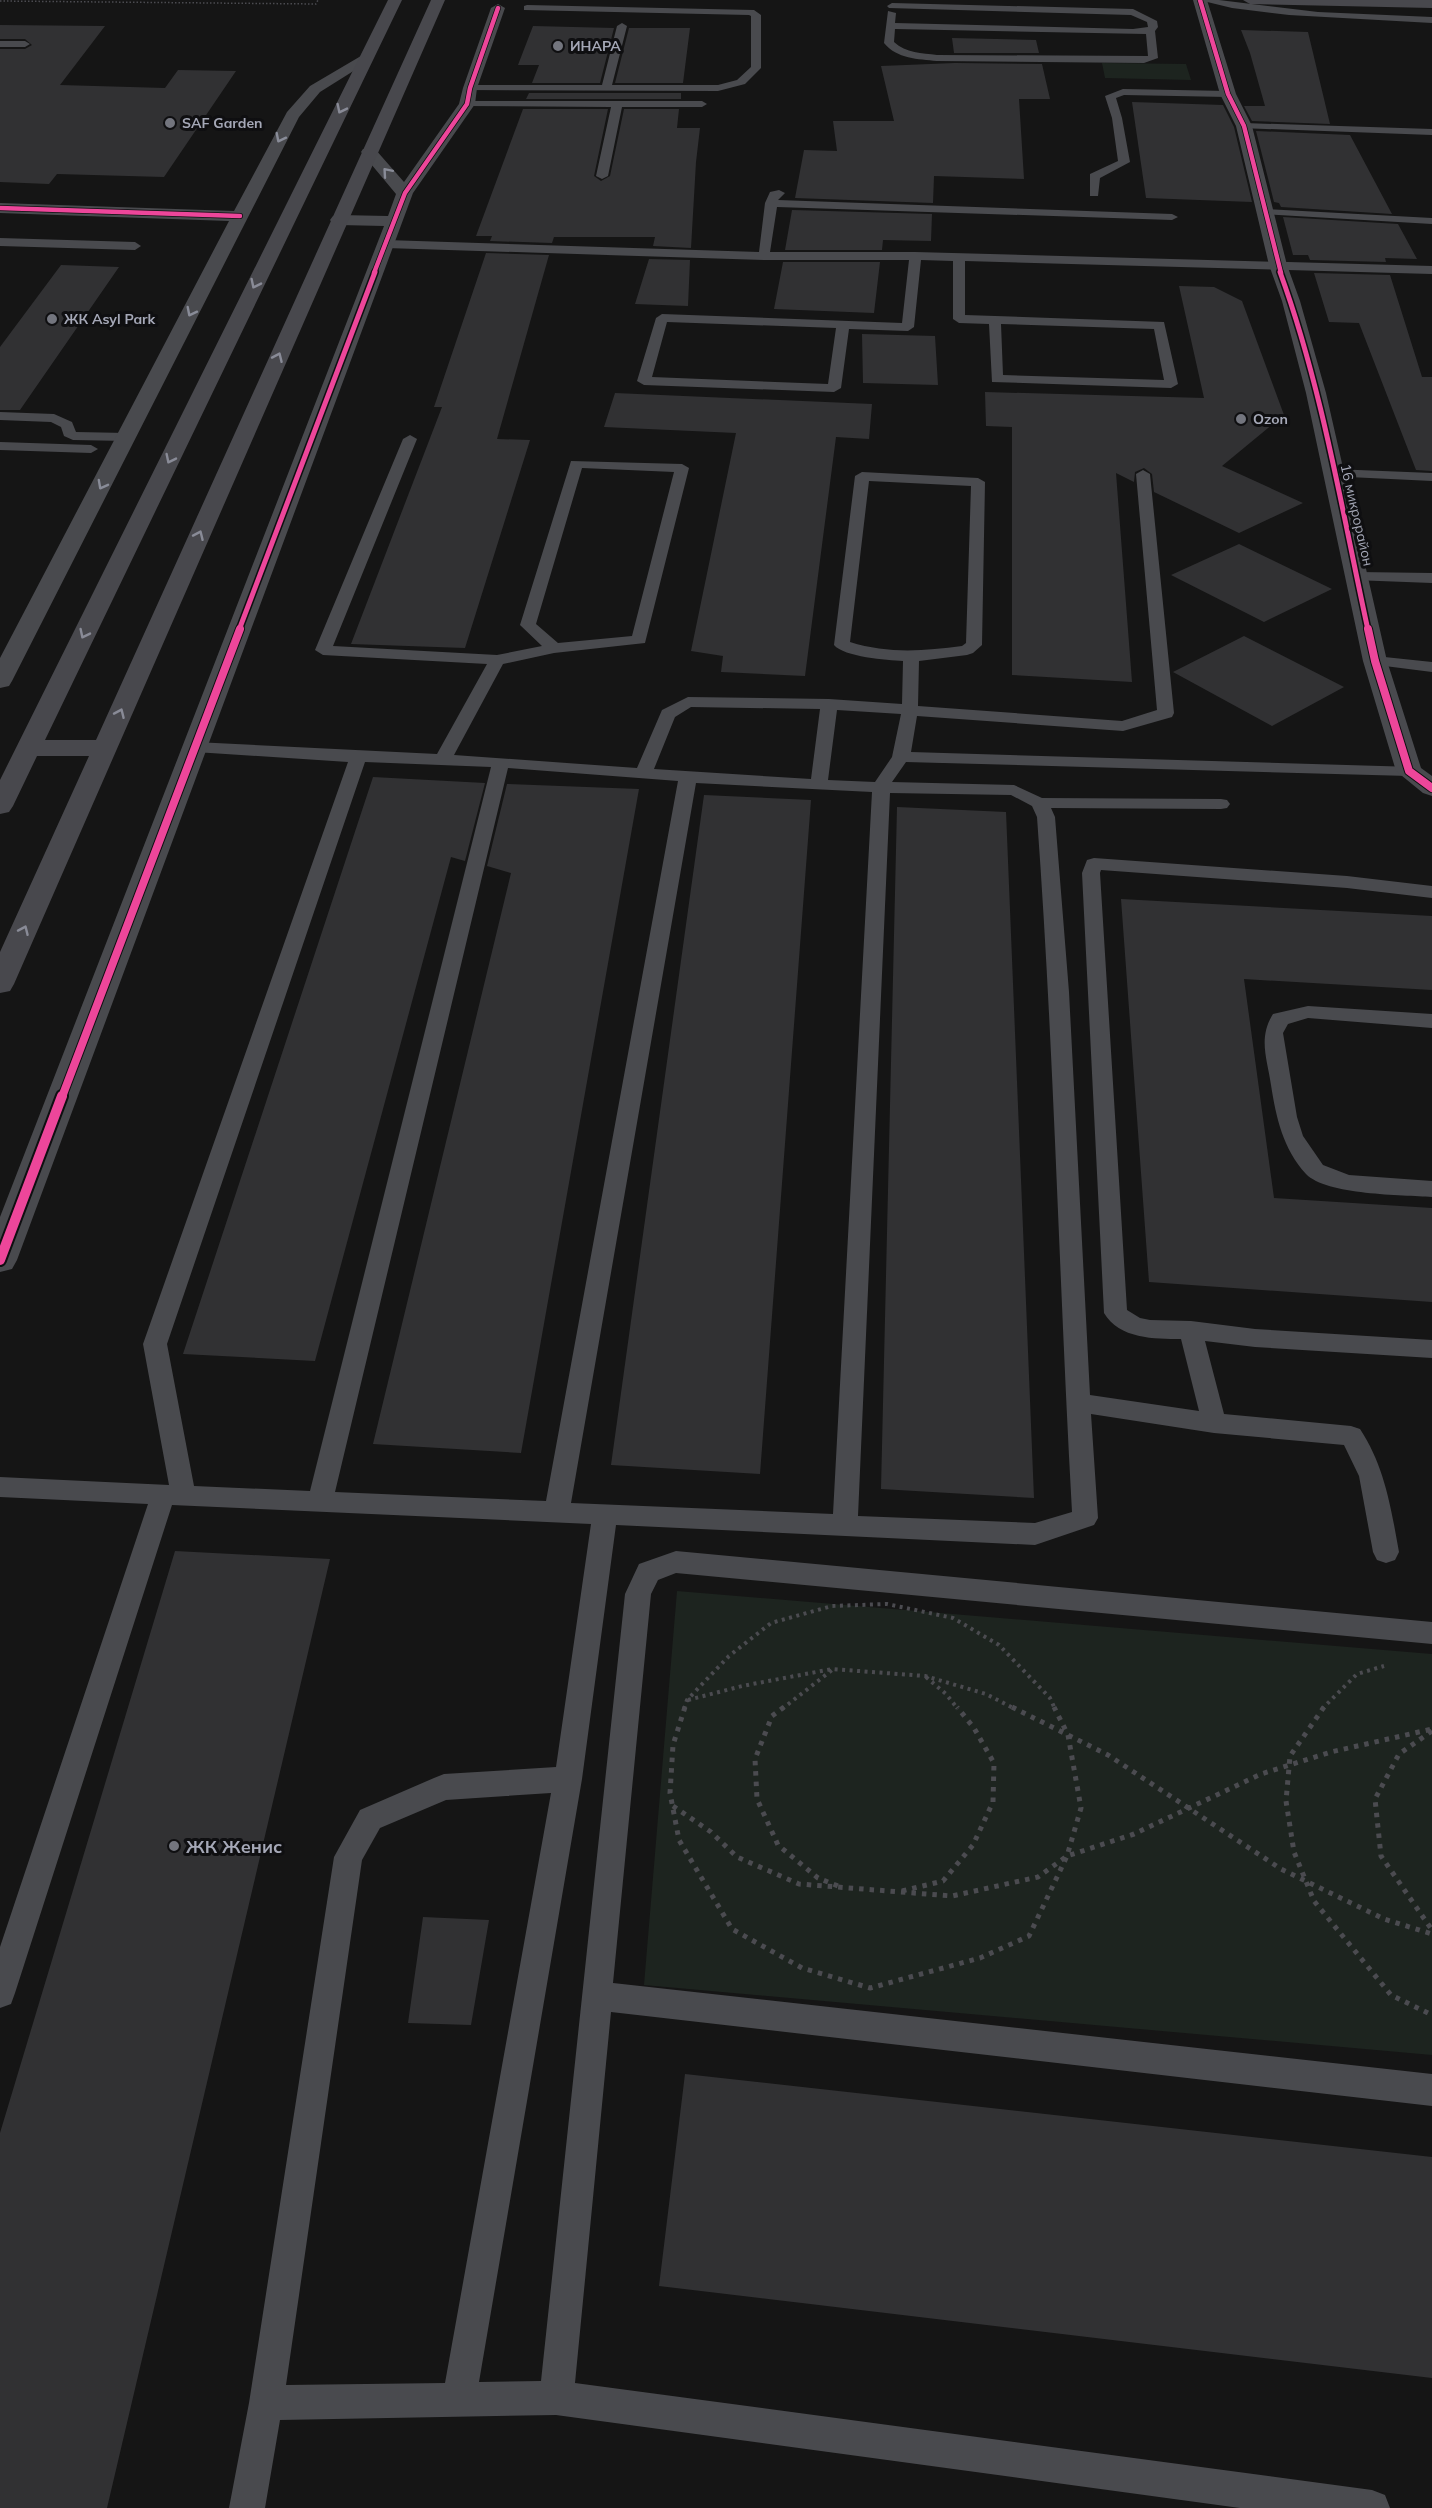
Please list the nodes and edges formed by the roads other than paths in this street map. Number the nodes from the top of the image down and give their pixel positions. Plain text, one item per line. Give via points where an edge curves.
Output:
1 (396, 0) edge
2 (438, 0) edge
3 (882, 0) edge
4 (1141, 0) edge
5 (1202, 0) edge
6 (1250, 0) edge
7 (1385, 2) edge
8 (1432, 4) edge
9 (892, 6) junction
10 (498, 8) dead end
11 (527, 9) dead end
12 (1133, 12) junction
13 (1432, 20) edge
14 (622, 26) dead end
15 (889, 26) junction
16 (1150, 31) junction
17 (0, 44) edge
18 (25, 44) dead end
19 (366, 57) junction
20 (606, 89) junction
21 (1228, 94) junction
22 (469, 96) junction
23 (702, 104) dead end
24 (617, 105) junction
25 (1244, 126) junction
26 (1432, 132) edge
27 (369, 152) junction
28 (602, 176) dead end
29 (405, 193) junction
30 (1094, 194) dead end
31 (980, 199) dead end
32 (771, 203) junction
33 (0, 208) edge
34 (1267, 213) junction
35 (240, 216) junction
36 (1172, 217) dead end
37 (339, 220) junction
38 (1432, 221) edge
39 (390, 232) junction
40 (0, 242) edge
41 (135, 246) dead end
42 (764, 256) junction
43 (915, 256) junction
44 (959, 258) junction
45 (1278, 265) junction
46 (1429, 270) edge
47 (1432, 287) edge
48 (995, 321) junction
49 (843, 324) junction
50 (0, 416) edge
51 (410, 439) dead end
52 (124, 443) junction
53 (0, 446) edge
54 (1333, 473) junction
55 (1143, 474) dead end
56 (1432, 477) edge
57 (1358, 577) junction
58 (1432, 578) edge
59 (554, 648) junction
60 (911, 658) junction
61 (497, 660) junction
62 (1375, 661) junction
63 (1432, 667) edge
64 (0, 681) edge
65 (829, 704) junction
66 (910, 709) junction
67 (195, 747) junction
68 (28, 748) junction
69 (104, 748) junction
70 (358, 757) junction
71 (901, 758) junction
72 (443, 760) junction
73 (501, 762) junction
74 (1409, 771) junction
75 (643, 774) junction
76 (688, 777) junction
77 (819, 785) junction
78 (881, 786) junction
79 (1432, 788) edge
80 (1039, 802) junction
81 (1221, 804) dead end
82 (0, 806) edge
83 (1432, 892) edge
84 (0, 984) edge
85 (1432, 1021) edge
86 (1432, 1188) edge
87 (0, 1260) edge
88 (1191, 1330) junction
89 (1432, 1349) edge
90 (1077, 1403) junction
91 (1214, 1423) junction
92 (0, 1487) edge
93 (173, 1496) junction
94 (320, 1503) junction
95 (557, 1512) junction
96 (605, 1514) junction
97 (845, 1526) junction
98 (1386, 1552) dead end
99 (1432, 1634) edge
100 (568, 1779) junction
101 (0, 1992) edge
102 (597, 1996) junction
103 (1432, 2090) edge
104 (556, 2398) junction
105 (459, 2399) junction
106 (266, 2403) junction
107 (247, 2508) edge
108 (1372, 2508) edge

1 - 19 main road
2 - 27 main road
3 - 9 lane
4 - 12 lane
5 - 13 lane via 1291,13
5 - 21 street, 16 микрорайон
6 - 7 main road
7 - 8 main road
9 - 12 lane
9 - 15 lane
10 - 22 street
11 - 20 lane via 740,11 756,15 756,69 741,82 718,88
12 - 16 lane via 1152,21
14 - 20 lane
15 - 16 lane
15 - 16 lane via 889,43 899,51 937,58 1144,60 1153,58
17 - 18 lane
19 -> 35 street via 315,89 292,115
19 -> 68 main road
20 - 22 lane
21 - 25 street, 16 микрорайон
21 - 30 lane via 1123,92 1110,96 1124,162 1094,176
22 - 24 lane
22 - 29 street
23 - 24 lane
24 - 28 lane
25 - 26 lane
25 - 34 street, 16 микрорайон
29 -> 27 street
27 - 37 main road
29 - 39 street
31 - 32 lane via 789,192 774,194
32 - 36 lane
32 - 42 lane
33 - 35 street
34 - 38 lane
34 - 45 street, 16 микрорайон
35 -> 52 street
37 - 39 street
69 -> 37 main road
39 - 42 lane
39 - 67 street
40 - 41 lane
42 - 43 lane
43 - 44 lane
43 - 49 lane via 908,327
44 - 45 lane
44 - 48 lane via 958,320
45 - 46 lane
45 - 54 street, 16 микрорайон via 1316,393
46 - 47 lane
48 - 48 lane via 1160,325 1172,384 997,379
49 - 49 lane via 662,318 644,381 834,388
50 - 52 lane via 54,418 67,425 73,436
51 - 61 lane via 323,650
52 - 53 lane
52 -> 64 street
54 - 56 lane
54 - 57 street, 16 микрорайон
55 - 66 lane via 1166,713 1123,726
57 - 58 lane
57 - 62 street, 16 микрорайон
59 - 59 lane via 528,625 576,464 682,468 639,640
59 - 61 lane
60 - 60 lane via 868,654 842,645 862,476 978,482 974,645 967,650
60 - 66 lane
61 - 72 lane
62 - 63 lane
62 - 74 street, 16 микрорайон
65 - 66 lane
65 - 75 lane via 688,702 668,714
65 - 77 lane
66 - 71 lane
67 - 70 lane
67 - 87 street
68 - 69 main road
68 - 82 main road
84 -> 69 main road
70 - 72 lane
70 - 93 lane via 155,1344
71 - 74 lane
71 - 78 lane
72 - 73 lane
73 - 75 lane
73 - 94 lane
74 - 79 street
75 - 76 lane
76 - 77 lane
76 - 95 lane
77 - 78 lane
78 - 80 lane via 1014,790
78 - 97 lane
80 - 81 lane
80 - 90 lane via 1046,817 1056,924
83 - 88 lane via 1094,864 1090,873 1116,1313 1124,1323 1139,1328
85 - 86 lane via 1308,1012 1280,1019 1274,1033 1286,1117 1293,1137 1315,1170 1346,1183
88 - 89 lane
88 - 91 lane
90 - 91 lane
90 - 97 lane via 1085,1518 1035,1534
91 - 98 lane via 1351,1436 1369,1465
92 - 93 lane
93 - 94 lane
93 - 101 lane
94 - 95 lane
95 - 96 lane
96 - 97 lane
96 - 100 lane
99 - 102 lane via 676,1562 648,1572 638,1594
100 - 105 lane
100 - 106 lane via 444,1787 370,1819 348,1857
102 - 103 lane
102 - 104 lane
104 - 105 lane
104 - 108 lane
105 - 106 lane
106 - 107 lane

